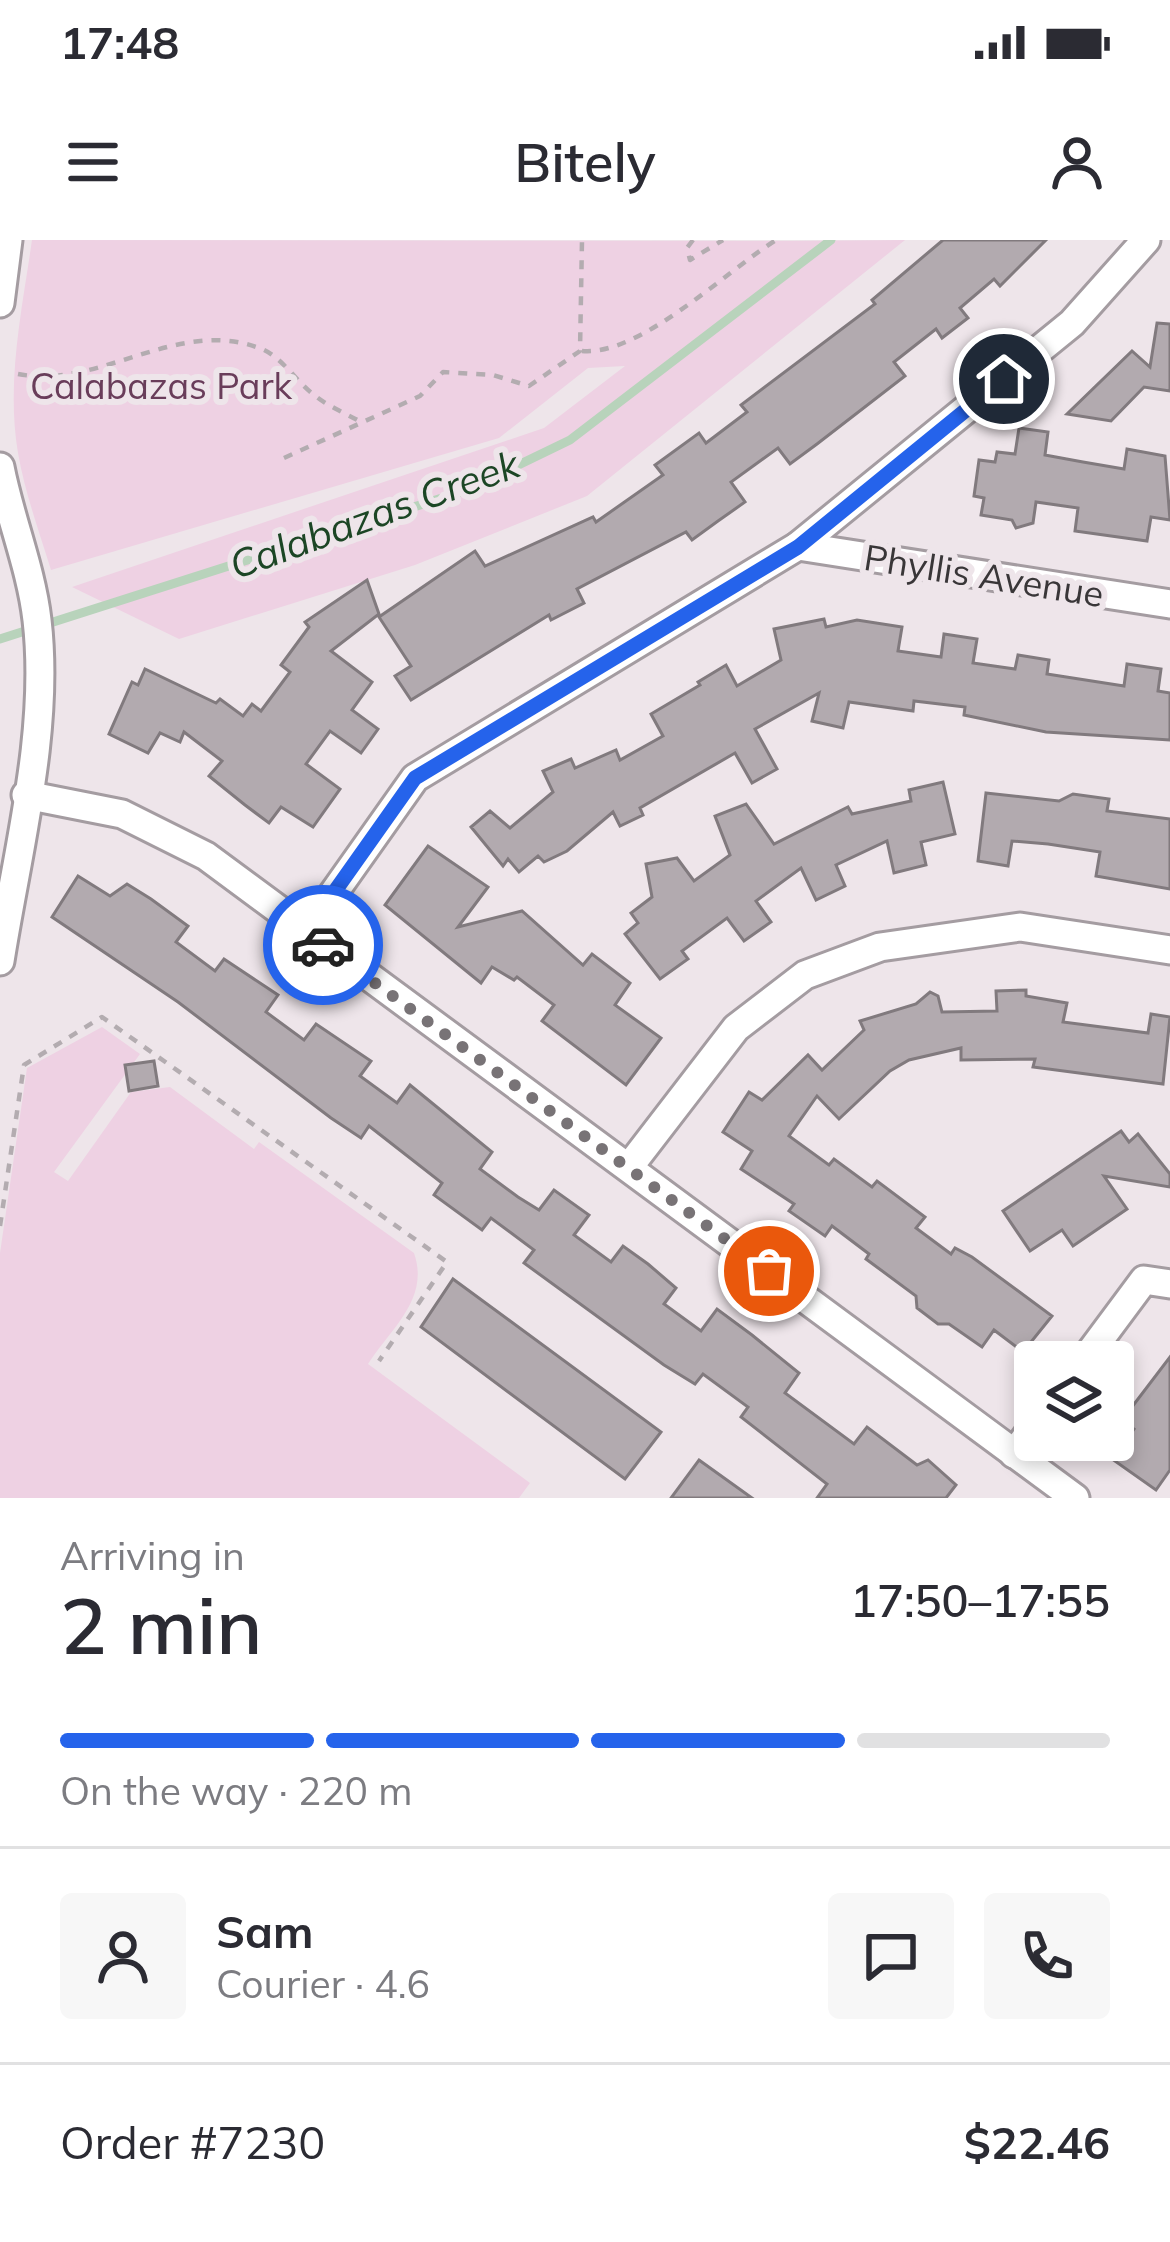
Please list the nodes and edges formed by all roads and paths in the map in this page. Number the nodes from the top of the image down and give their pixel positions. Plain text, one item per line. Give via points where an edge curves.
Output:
1 (8, 240) edge
2 (582, 240) edge
3 (693, 240) edge
4 (723, 240) edge
5 (776, 240) edge
6 (1146, 240) edge
7 (0, 303) edge
8 (580, 351) junction
9 (18, 374) dead end
10 (361, 422) junction
11 (284, 458) dead end
12 (0, 467) edge
13 (798, 547) junction
14 (1170, 604) edge
15 (26, 795) junction
16 (306, 932) junction
17 (1170, 950) edge
18 (0, 961) edge
19 (628, 1168) junction
20 (0, 1226) edge
21 (1170, 1284) edge
22 (1099, 1341) edge
23 (379, 1361) dead end
24 (1014, 1454) edge
25 (1024, 1461) edge
26 (1075, 1498) edge

1 - 7 street
2 - 8 path
3 - 4 path via 690,260
5 - 8 path via 635,340
6 - 13 street via 1072,323
8 - 10 path via 530,386 443,372 420,396
9 - 10 path via 60,378 179,342 240,344 265,351 315,397
10 - 11 path
12 - 15 street via 40,651
13 - 14 street, Phyllis Avenue
13 - 16 street via 415,778
15 - 16 street via 122,814 206,856
15 - 18 street
16 - 19 street
17 - 19 street via 1020,927 880,947 805,975 736,1028
19 - 24 street
20 - 23 path via 25,1065 102,1017 448,1262
21 - 22 street via 1144,1280
25 - 26 street

